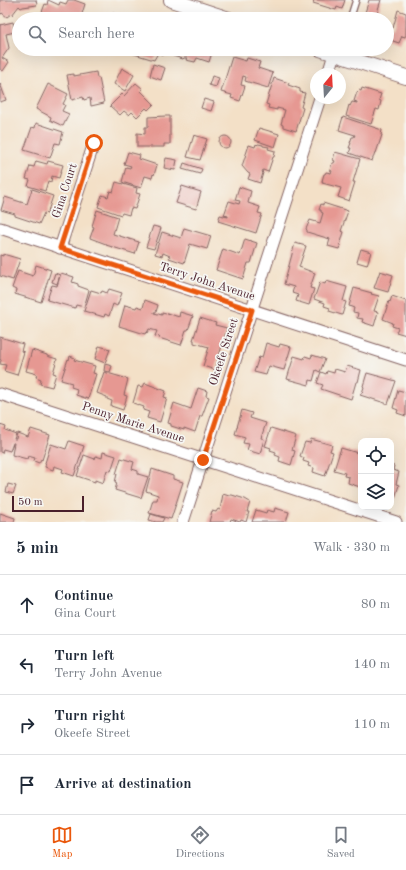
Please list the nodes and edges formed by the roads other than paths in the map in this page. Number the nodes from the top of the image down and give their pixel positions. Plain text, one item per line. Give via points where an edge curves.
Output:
1 (173, 0) edge
2 (356, 0) edge
3 (208, 12) edge
4 (352, 12) edge
5 (337, 56) edge
6 (346, 56) edge
7 (331, 68) edge
8 (406, 77) edge
9 (318, 104) edge
10 (94, 143) dead end
11 (0, 228) edge
12 (60, 248) junction
13 (252, 310) junction
14 (406, 360) edge
15 (0, 394) edge
16 (203, 460) junction
17 (183, 522) edge
18 (396, 522) edge

1 - 3 street
2 - 4 lane
5 - 7 street
6 - 8 street
9 - 13 street, Okeefe Street
10 - 12 street, Gina Court
11 - 12 street, Terry John Avenue
12 - 13 street, Terry John Avenue
13 - 14 street, Terry John Avenue
13 - 16 street, Okeefe Street
15 - 16 street, Penny Marie Avenue
16 - 17 street, Okeefe Street
16 - 18 street, Penny Marie Avenue

